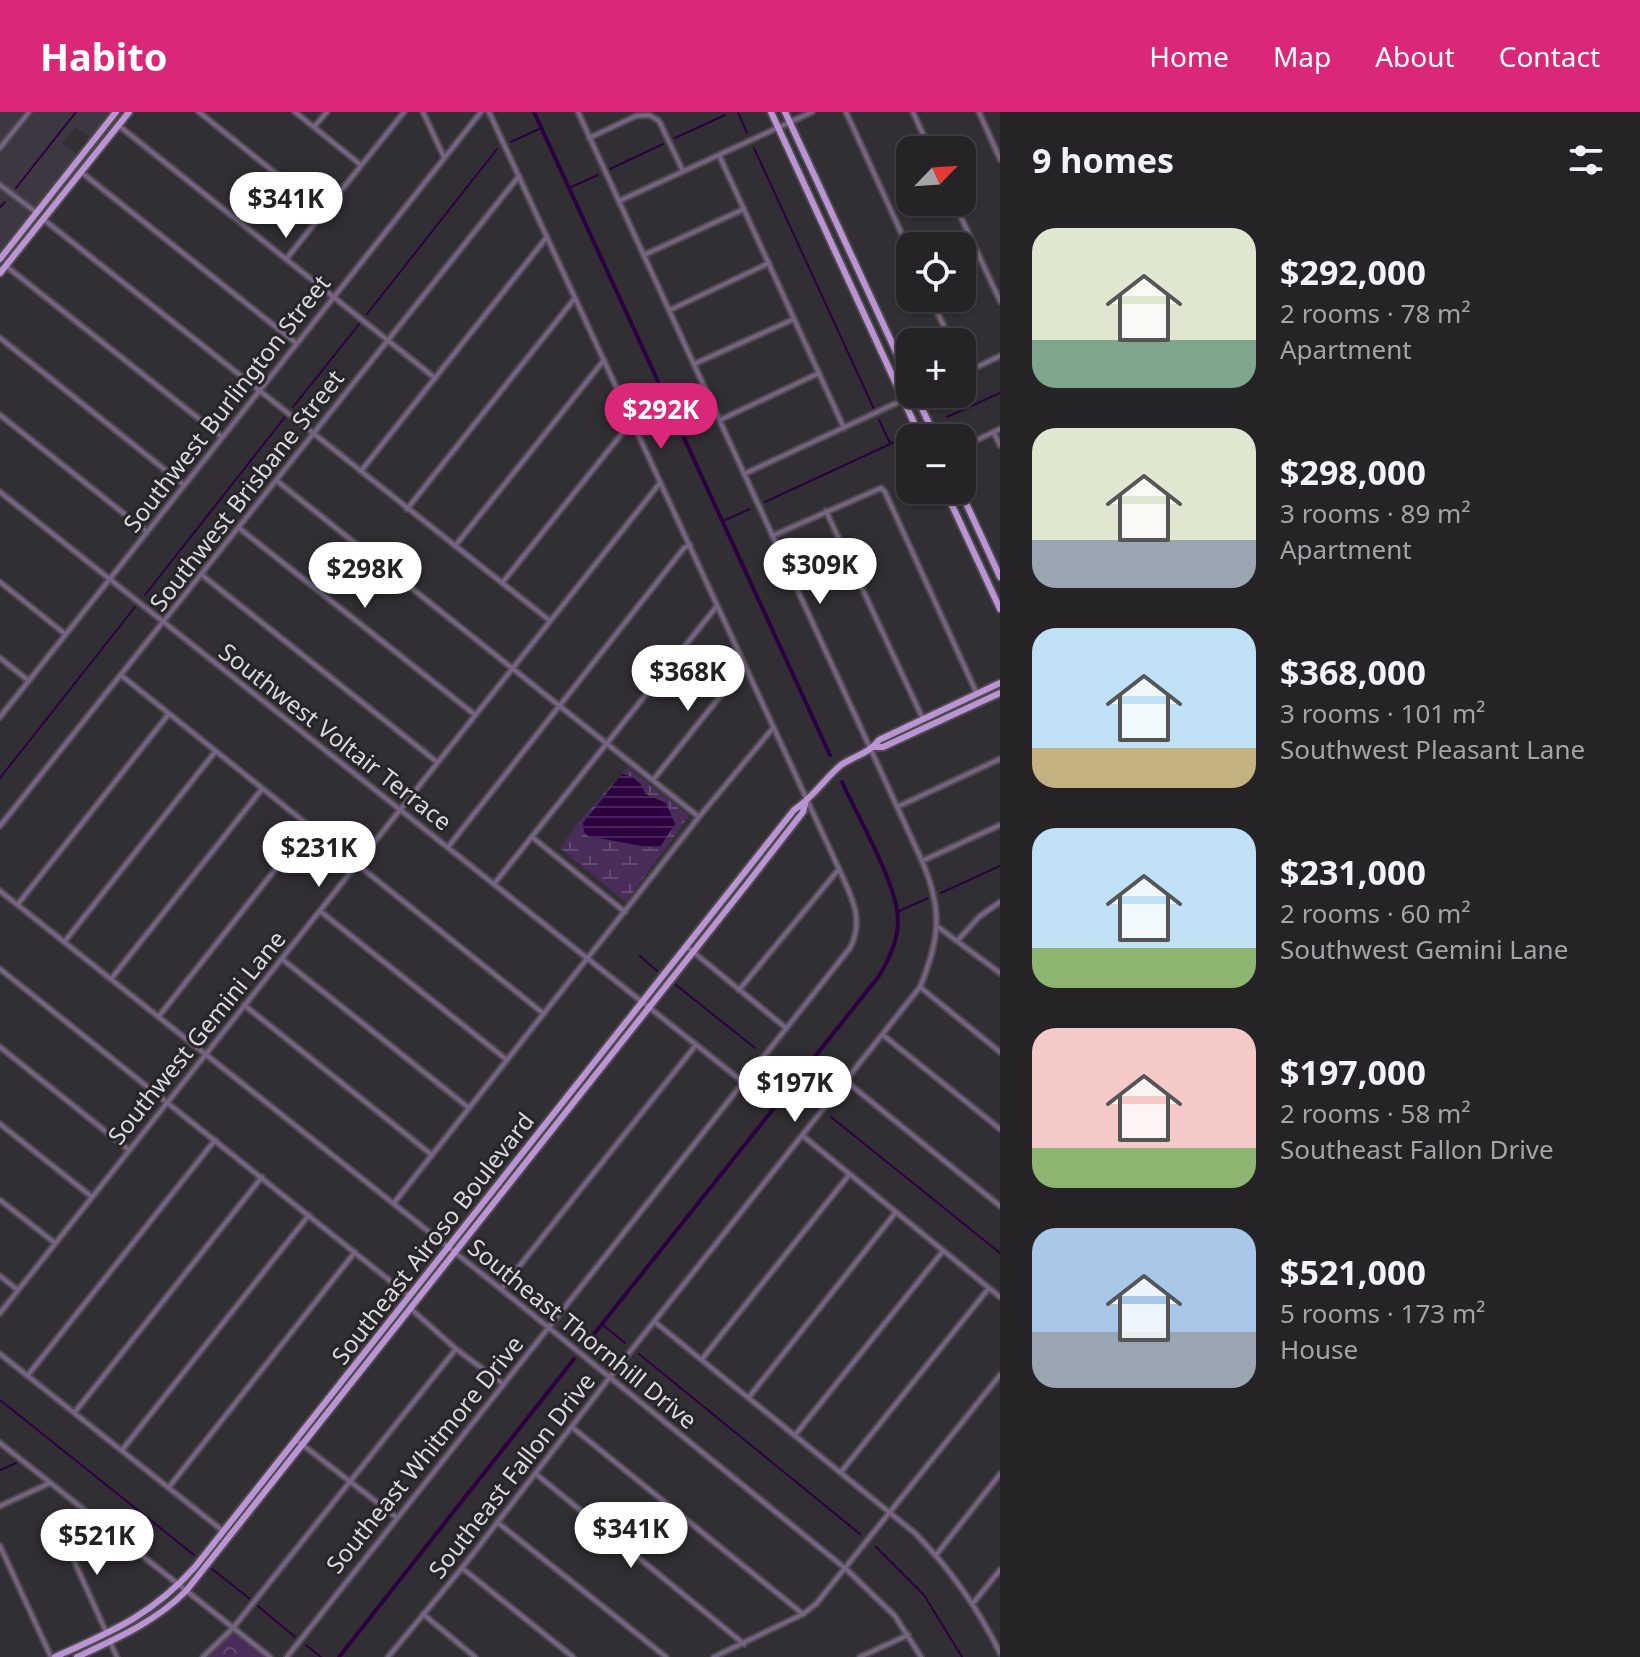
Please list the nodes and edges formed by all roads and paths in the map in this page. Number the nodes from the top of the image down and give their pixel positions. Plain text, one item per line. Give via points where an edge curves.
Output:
1 (29, 112) edge
2 (118, 112) edge
3 (129, 112) edge
4 (199, 112) edge
5 (295, 112) edge
6 (327, 112) edge
7 (404, 112) edge
8 (423, 112) edge
9 (481, 112) edge
10 (489, 112) edge
11 (578, 112) edge
12 (771, 112) edge
13 (785, 112) edge
14 (812, 112) edge
15 (846, 112) edge
16 (913, 112) edge
17 (979, 112) edge
18 (790, 122) junction
19 (108, 123) junction
20 (118, 125) junction
21 (314, 127) junction
22 (778, 127) junction
23 (924, 136) edge
24 (589, 138) junction
25 (0, 148) edge
26 (719, 155) junction
27 (444, 157) junction
28 (1000, 159) edge
29 (87, 164) junction
30 (361, 165) junction
31 (683, 171) junction
32 (81, 172) junction
33 (519, 176) junction
34 (0, 185) edge
35 (619, 201) junction
36 (744, 209) junction
37 (324, 212) junction
38 (36, 213) junction
39 (961, 216) edge
40 (43, 219) junction
41 (901, 232) edge
42 (547, 237) junction
43 (644, 256) junction
44 (287, 258) junction
45 (0, 259) edge
46 (769, 263) junction
47 (6, 266) junction
48 (0, 273) edge
49 (334, 296) junction
50 (575, 298) junction
51 (1000, 301) edge
52 (669, 311) junction
53 (794, 319) junction
54 (0, 338) edge
55 (389, 340) junction
56 (296, 343) junction
57 (896, 352) edge
58 (1000, 356) edge
59 (604, 360) junction
60 (694, 365) junction
61 (976, 367) edge
62 (819, 373) junction
63 (435, 378) junction
64 (896, 385) edge
65 (259, 390) junction
66 (896, 403) edge
67 (0, 415) edge
68 (720, 420) junction
69 (632, 421) junction
70 (844, 428) junction
71 (1000, 429) edge
72 (994, 432) junction
73 (314, 434) junction
74 (222, 437) junction
75 (976, 440) edge
76 (1000, 445) edge
77 (361, 471) junction
78 (744, 474) junction
79 (277, 481) junction
80 (660, 483) junction
81 (184, 485) junction
82 (0, 492) edge
83 (951, 504) edge
84 (966, 504) edge
85 (407, 509) junction
86 (826, 511) junction
87 (239, 528) junction
88 (147, 532) junction
89 (772, 536) junction
90 (690, 545) junction
91 (455, 546) junction
92 (202, 575) junction
93 (1000, 577) edge
94 (110, 579) junction
95 (0, 582) edge
96 (502, 583) junction
97 (717, 606) junction
98 (1000, 609) edge
99 (549, 620) junction
100 (164, 623) junction
101 (65, 634) junction
102 (0, 658) edge
103 (745, 668) junction
104 (511, 669) junction
105 (122, 676) junction
106 (29, 681) junction
107 (1000, 683) edge
108 (1000, 693) edge
109 (977, 694) junction
110 (558, 706) junction
111 (474, 714) junction
112 (168, 715) junction
113 (0, 717) edge
114 (923, 719) junction
115 (773, 728) junction
116 (606, 743) junction
117 (872, 748) junction
118 (215, 752) junction
119 (1000, 759) edge
120 (437, 762) junction
121 (653, 780) junction
122 (262, 789) junction
123 (806, 802) junction
124 (897, 807) junction
125 (400, 810) junction
126 (699, 817) junction
127 (1000, 825) edge
128 (0, 826) edge
129 (309, 827) junction
130 (532, 837) junction
131 (448, 847) junction
132 (922, 861) junction
133 (357, 863) junction
134 (839, 869) junction
135 (494, 884) junction
136 (0, 891) edge
137 (1000, 902) edge
138 (17, 905) junction
139 (320, 911) junction
140 (625, 912) junction
141 (938, 927) junction
142 (958, 940) junction
143 (64, 942) junction
144 (686, 946) junction
145 (694, 952) junction
146 (282, 959) junction
147 (588, 959) junction
148 (0, 969) edge
149 (1000, 973) edge
150 (111, 979) junction
151 (920, 987) junction
152 (739, 990) junction
153 (641, 1001) junction
154 (244, 1005) junction
155 (649, 1007) junction
156 (544, 1014) junction
157 (159, 1016) junction
158 (786, 1028) junction
159 (883, 1035) junction
160 (696, 1045) junction
161 (0, 1047) edge
162 (1000, 1052) edge
163 (206, 1054) junction
164 (507, 1060) junction
165 (743, 1082) junction
166 (847, 1082) junction
167 (167, 1102) junction
168 (469, 1108) junction
169 (0, 1124) edge
170 (1000, 1129) edge
171 (803, 1136) junction
172 (215, 1140) junction
173 (129, 1150) junction
174 (432, 1155) junction
175 (849, 1175) junction
176 (262, 1177) junction
177 (92, 1197) junction
178 (0, 1200) edge
179 (394, 1203) junction
180 (1000, 1206) edge
181 (896, 1212) junction
182 (309, 1215) junction
183 (55, 1243) junction
184 (448, 1247) junction
185 (943, 1251) junction
186 (355, 1252) junction
187 (455, 1253) junction
188 (0, 1276) edge
189 (989, 1288) junction
190 (501, 1289) junction
191 (18, 1290) junction
192 (409, 1296) junction
193 (1000, 1297) edge
194 (410, 1308) junction
195 (0, 1313) edge
196 (655, 1322) junction
197 (548, 1327) junction
198 (456, 1349) junction
199 (0, 1354) edge
200 (702, 1359) junction
201 (28, 1375) junction
202 (1000, 1375) edge
203 (610, 1377) junction
204 (503, 1384) junction
205 (749, 1397) junction
206 (75, 1412) junction
207 (573, 1428) junction
208 (795, 1435) junction
209 (295, 1439) junction
210 (0, 1443) edge
211 (303, 1445) junction
212 (122, 1450) junction
213 (841, 1472) junction
214 (536, 1474) junction
215 (1000, 1474) edge
216 (350, 1482) junction
217 (50, 1483) junction
218 (169, 1487) junction
219 (0, 1506) edge
220 (241, 1507) junction
221 (248, 1513) junction
222 (890, 1513) junction
223 (396, 1517) junction
224 (99, 1521) junction
225 (497, 1522) junction
226 (223, 1531) junction
227 (0, 1546) edge
228 (936, 1555) junction
229 (462, 1568) junction
230 (846, 1569) junction
231 (1000, 1570) edge
232 (183, 1589) junction
233 (973, 1603) junction
234 (423, 1614) junction
235 (803, 1614) junction
236 (233, 1628) junction
237 (107, 1634) junction
238 (908, 1635) junction
239 (110, 1642) junction
240 (744, 1644) junction
241 (1000, 1653) edge
242 (53, 1657) edge
243 (77, 1657) edge
244 (117, 1657) edge
245 (203, 1657) edge
246 (270, 1657) edge
247 (287, 1657) edge
248 (388, 1657) edge
249 (475, 1657) edge
250 (573, 1657) edge
251 (666, 1657) edge
252 (714, 1657) edge
253 (860, 1657) edge
254 (921, 1657) edge

1 - 25 street
2 - 19 main road
2 - 20 main road
3 - 20 main road
4 - 37 street
5 - 21 street
6 - 21 street
7 - 30 street
8 - 27 street
9 - 27 street, Southwest Burlington Street
10 - 33 street, Southeast Whitmore Drive
11 - 24 street
12 - 22 main road
13 - 18 main road
14 - 18 street
15 - 41 street
16 - 23 street
17 - 28 street
18 - 22 street
18 - 57 main road
19 - 29 main road via 110,130
19 - 38 main road
20 - 29 main road
20 - 44 street
21 - 30 street
22 - 26 street
22 - 64 main road
24 - 31 street via 649,115 659,121
24 - 35 street
26 - 31 street
26 - 36 street
27 - 49 street, Southwest Burlington Street
29 - 32 main road
30 - 37 street
31 - 35 street
32 - 40 main road
32 - 56 street
33 - 42 street, Southeast Whitmore Drive
33 - 55 street, Southwest Brisbane Street
34 - 38 street
35 - 43 street
36 - 43 street
36 - 46 street
37 - 44 street
38 - 40 street
38 - 45 main road
39 - 51 street
40 - 47 main road
40 - 65 street
42 - 50 street, Southeast Whitmore Drive
42 - 63 street
43 - 52 street
44 - 49 street
46 - 52 street
46 - 53 street
47 - 48 main road
47 - 74 street
49 - 55 street
49 - 56 street, Southwest Burlington Street
50 - 59 street, Southeast Whitmore Drive
50 - 85 street
52 - 60 street
53 - 60 street
53 - 62 street
54 - 81 street
55 - 63 street
55 - 73 street, Southwest Brisbane Street
56 - 65 street, Southwest Burlington Street
58 - 61 street
59 - 69 street, Southeast Whitmore Drive
59 - 91 street
60 - 68 street
62 - 68 street
62 - 70 street
63 - 77 street
65 - 73 street
65 - 74 street, Southwest Burlington Street
66 - 70 street
67 - 88 street
68 - 78 street
69 - 80 street, Southeast Whitmore Drive
69 - 96 street
70 - 78 street
71 - 72 street
72 - 75 street
72 - 76 street
73 - 77 street
73 - 79 street, Southwest Brisbane Street
74 - 81 street, Southwest Burlington Street
77 - 85 street
78 - 89 street
79 - 87 street, Southwest Brisbane Street
79 - 104 street
80 - 90 street, Southeast Whitmore Drive
80 - 99 street, Southwest Gemini Lane
81 - 88 street, Southwest Burlington Street
82 - 94 street, Southwest Voltair Terrace
83 - 98 main road
84 - 93 main road
85 - 91 street
86 - 89 street
86 - 109 street via 881,488 885,492
86 - 114 street
87 - 92 street, Southwest Brisbane Street
87 - 111 street
88 - 94 street, Southwest Burlington Street
89 - 117 street
90 - 97 street, Southeast Whitmore Drive
90 - 110 street
91 - 96 street
92 - 100 street, Southwest Brisbane Street
92 - 120 street
94 - 100 street, Southwest Voltair Terrace
94 - 101 street, Southwest Burlington Street
95 - 101 street
96 - 99 street
97 - 103 street, Southeast Whitmore Drive
97 - 116 street
99 - 104 street, Southwest Gemini Lane
100 - 105 street, Southwest Brisbane Street
100 - 125 street, Southwest Voltair Terrace
101 - 106 street, Southwest Burlington Street
102 - 106 street
103 - 115 street, Southeast Whitmore Drive
103 - 121 street
104 - 110 street
104 - 111 street, Southwest Gemini Lane
105 - 112 street
105 - 128 street, Southwest Brisbane Street
106 - 113 street, Southwest Burlington Street
107 - 109 main road, Southeast Airoso Boulevard
108 - 117 main road, Southeast Airoso Boulevard
109 - 114 main road, Southeast Airoso Boulevard
110 - 116 street
110 - 131 street
111 - 120 street, Southwest Gemini Lane
112 - 118 street
112 - 138 street
114 - 117 main road, Southeast Airoso Boulevard
115 - 123 street, Southeast Whitmore Drive
115 - 126 street
116 - 121 street
116 - 130 street
117 - 123 main road, Southeast Airoso Boulevard via 837,769
117 - 124 street
118 - 122 street
118 - 143 street
119 - 124 street
120 - 125 street, Southwest Gemini Lane
121 - 126 street
122 - 129 street
122 - 150 street
123 - 134 street, Southeast Whitmore Drive
123 - 144 main road, Southeast Airoso Boulevard via 794,810
123 - 145 main road, Southeast Airoso Boulevard
124 - 132 street
125 - 131 street, Southwest Voltair Terrace
125 - 133 street, Southwest Gemini Lane
126 - 140 street
127 - 132 street
129 - 133 street
129 - 157 street
130 - 135 street
130 - 140 street
131 - 135 street, Southwest Voltair Terrace
132 - 141 street via 936,899
133 - 139 street, Southwest Gemini Lane
133 - 156 street
134 - 152 street
134 - 158 street, Southeast Whitmore Drive via 855,904 855,938
135 - 147 street, Southwest Voltair Terrace
136 - 138 street, Southeast Thornhill Drive
137 - 142 street
138 - 143 street, Southeast Thornhill Drive
139 - 146 street, Southwest Gemini Lane
139 - 164 street
140 - 147 street
141 - 142 street
141 - 151 street, Southeast Fallon Drive
142 - 149 street
143 - 150 street, Southeast Thornhill Drive
144 - 145 street
144 - 153 main road, Southeast Airoso Boulevard
145 - 152 street
145 - 155 main road, Southeast Airoso Boulevard
146 - 154 street, Southwest Gemini Lane
146 - 168 street
147 - 153 street, Southwest Voltair Terrace
147 - 156 street
148 - 167 street
150 - 157 street, Southeast Thornhill Drive
151 - 159 street, Southeast Fallon Drive
151 - 162 street
152 - 158 street
153 - 155 street, Southwest Voltair Terrace
153 - 184 main road, Southeast Airoso Boulevard
154 - 163 street, Southwest Gemini Lane
154 - 174 street
155 - 160 street, Southwest Voltair Terrace
155 - 187 main road, Southeast Airoso Boulevard
156 - 164 street
157 - 163 street, Southeast Thornhill Drive
158 - 165 street, Southeast Whitmore Drive
159 - 166 street, Southeast Fallon Drive
159 - 170 street
160 - 165 street, Southwest Voltair Terrace
160 - 190 street
161 - 173 street
163 - 167 street, Southwest Gemini Lane
163 - 179 street, Southeast Thornhill Drive
164 - 168 street
165 - 197 street, Southeast Whitmore Drive
166 - 171 street, Southeast Fallon Drive
166 - 180 street
167 - 172 street
167 - 173 street, Southwest Gemini Lane
168 - 174 street
169 - 177 street
171 - 175 street
171 - 196 street, Southeast Fallon Drive
172 - 176 street
172 - 201 street
173 - 177 street, Southwest Gemini Lane
174 - 179 street
175 - 181 street
175 - 200 street
176 - 182 street
176 - 206 street
177 - 183 street, Southwest Gemini Lane
178 - 183 street
179 - 184 street, Southeast Thornhill Drive
181 - 185 street
181 - 205 street
182 - 186 street
182 - 212 street
183 - 191 street, Southwest Gemini Lane
184 - 187 street, Southeast Thornhill Drive
184 - 192 main road, Southeast Airoso Boulevard
185 - 189 street
185 - 208 street
186 - 192 street
186 - 218 street
187 - 190 street, Southeast Thornhill Drive
187 - 194 main road, Southeast Airoso Boulevard
188 - 191 street
189 - 193 street
189 - 213 street
190 - 197 street, Southeast Thornhill Drive
191 - 195 street, Southwest Gemini Lane
192 - 209 main road, Southeast Airoso Boulevard
194 - 198 street
194 - 211 main road, Southeast Airoso Boulevard
196 - 200 street
196 - 203 street, Southeast Fallon Drive
197 - 203 street, Southeast Thornhill Drive
197 - 204 street, Southeast Whitmore Drive
198 - 204 street
198 - 216 street
199 - 201 street
200 - 205 street
201 - 206 street
202 - 222 street
203 - 207 street, Southeast Fallon Drive
203 - 230 street, Southeast Thornhill Drive
204 - 223 street, Southeast Whitmore Drive
205 - 208 street
206 - 212 street
207 - 214 street, Southeast Fallon Drive
207 - 235 street
208 - 213 street
209 - 211 street
209 - 220 main road, Southeast Airoso Boulevard
210 - 217 street
211 - 216 street
211 - 221 main road, Southeast Airoso Boulevard
212 - 218 street
213 - 222 street
214 - 225 street, Southeast Fallon Drive
214 - 240 street
215 - 228 street
216 - 223 street
216 - 236 street
217 - 219 street
217 - 224 street
218 - 226 street
220 - 221 main road
220 - 226 main road, Southeast Airoso Boulevard
221 - 232 main road, Southeast Airoso Boulevard
222 - 228 street
222 - 230 street
223 - 247 street, Southeast Whitmore Drive
224 - 232 street
224 - 237 street via 78,1543 75,1563
225 - 229 street, Southeast Fallon Drive
225 - 251 street
226 - 232 main road, Southeast Airoso Boulevard
227 - 242 street
228 - 233 street
229 - 234 street, Southeast Fallon Drive
229 - 250 street
230 - 235 street
230 - 238 street, Southeast Thornhill Drive via 875,1594
231 - 233 street
232 - 236 street
232 - 237 main road, Southeast Airoso Boulevard
232 - 239 main road, Southeast Airoso Boulevard via 147,1622
233 - 241 street
234 - 248 street, Southeast Fallon Drive
234 - 249 street
235 - 240 street
236 - 245 street
236 - 246 street
237 - 242 main road, Southeast Airoso Boulevard
238 - 253 street
238 - 254 street, Southeast Thornhill Drive
239 - 243 main road, Southeast Airoso Boulevard
239 - 244 street
240 - 252 street

